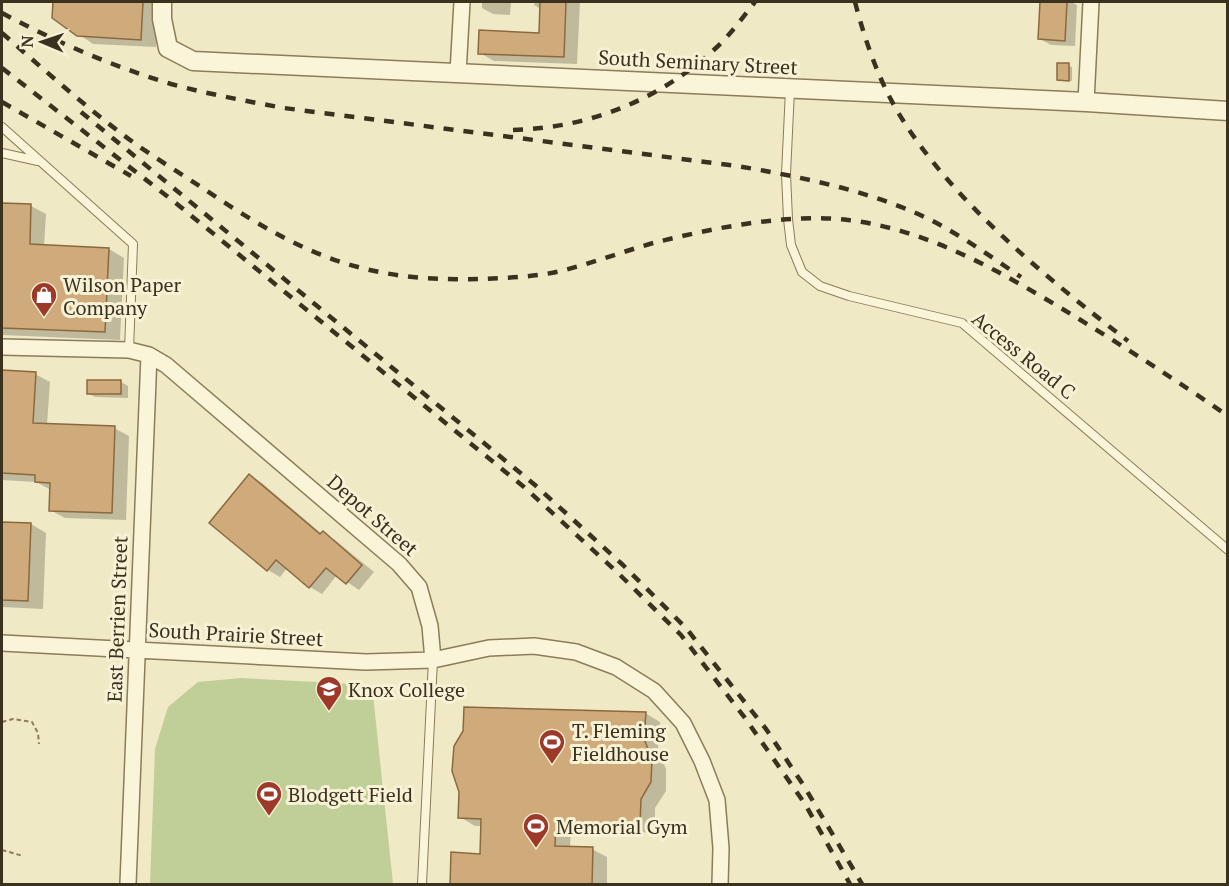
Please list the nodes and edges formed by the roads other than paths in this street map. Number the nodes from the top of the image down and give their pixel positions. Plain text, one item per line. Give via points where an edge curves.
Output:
1 (162, 2) edge
2 (462, 2) edge
3 (1091, 2) edge
4 (458, 73) junction
5 (790, 88) junction
6 (1086, 102) junction
7 (1227, 111) edge
8 (2, 127) edge
9 (2, 153) edge
10 (40, 162) junction
11 (2, 347) edge
12 (129, 350) junction
13 (149, 355) junction
14 (1227, 550) edge
15 (2, 643) edge
16 (139, 650) junction
17 (433, 660) junction
18 (128, 885) edge
19 (422, 885) edge
20 (720, 885) edge

1 - 4 street, South Seminary Street via 168,48 193,61
2 - 4 street
3 - 6 street
4 - 5 street, South Seminary Street
5 - 6 street, South Seminary Street
5 - 14 lane, Access Road C via 788,219 791,246 802,272 820,286 849,296 962,323
6 - 7 street, South Seminary Street
8 - 10 lane
9 - 10 lane
10 - 12 lane via 133,244
11 - 12 street, Depot Street
12 - 13 street, Depot Street
13 - 16 street, East Berrien Street
13 - 17 street, Depot Street via 166,365 399,564 419,587 430,626
15 - 16 street, South Prairie Street
16 - 17 street, South Prairie Street via 366,662
16 - 18 street, East Berrien Street
17 - 19 lane, Depot Street
17 - 20 street, South Prairie Street via 489,648 534,646 576,652 616,667 654,691 683,723 717,800

